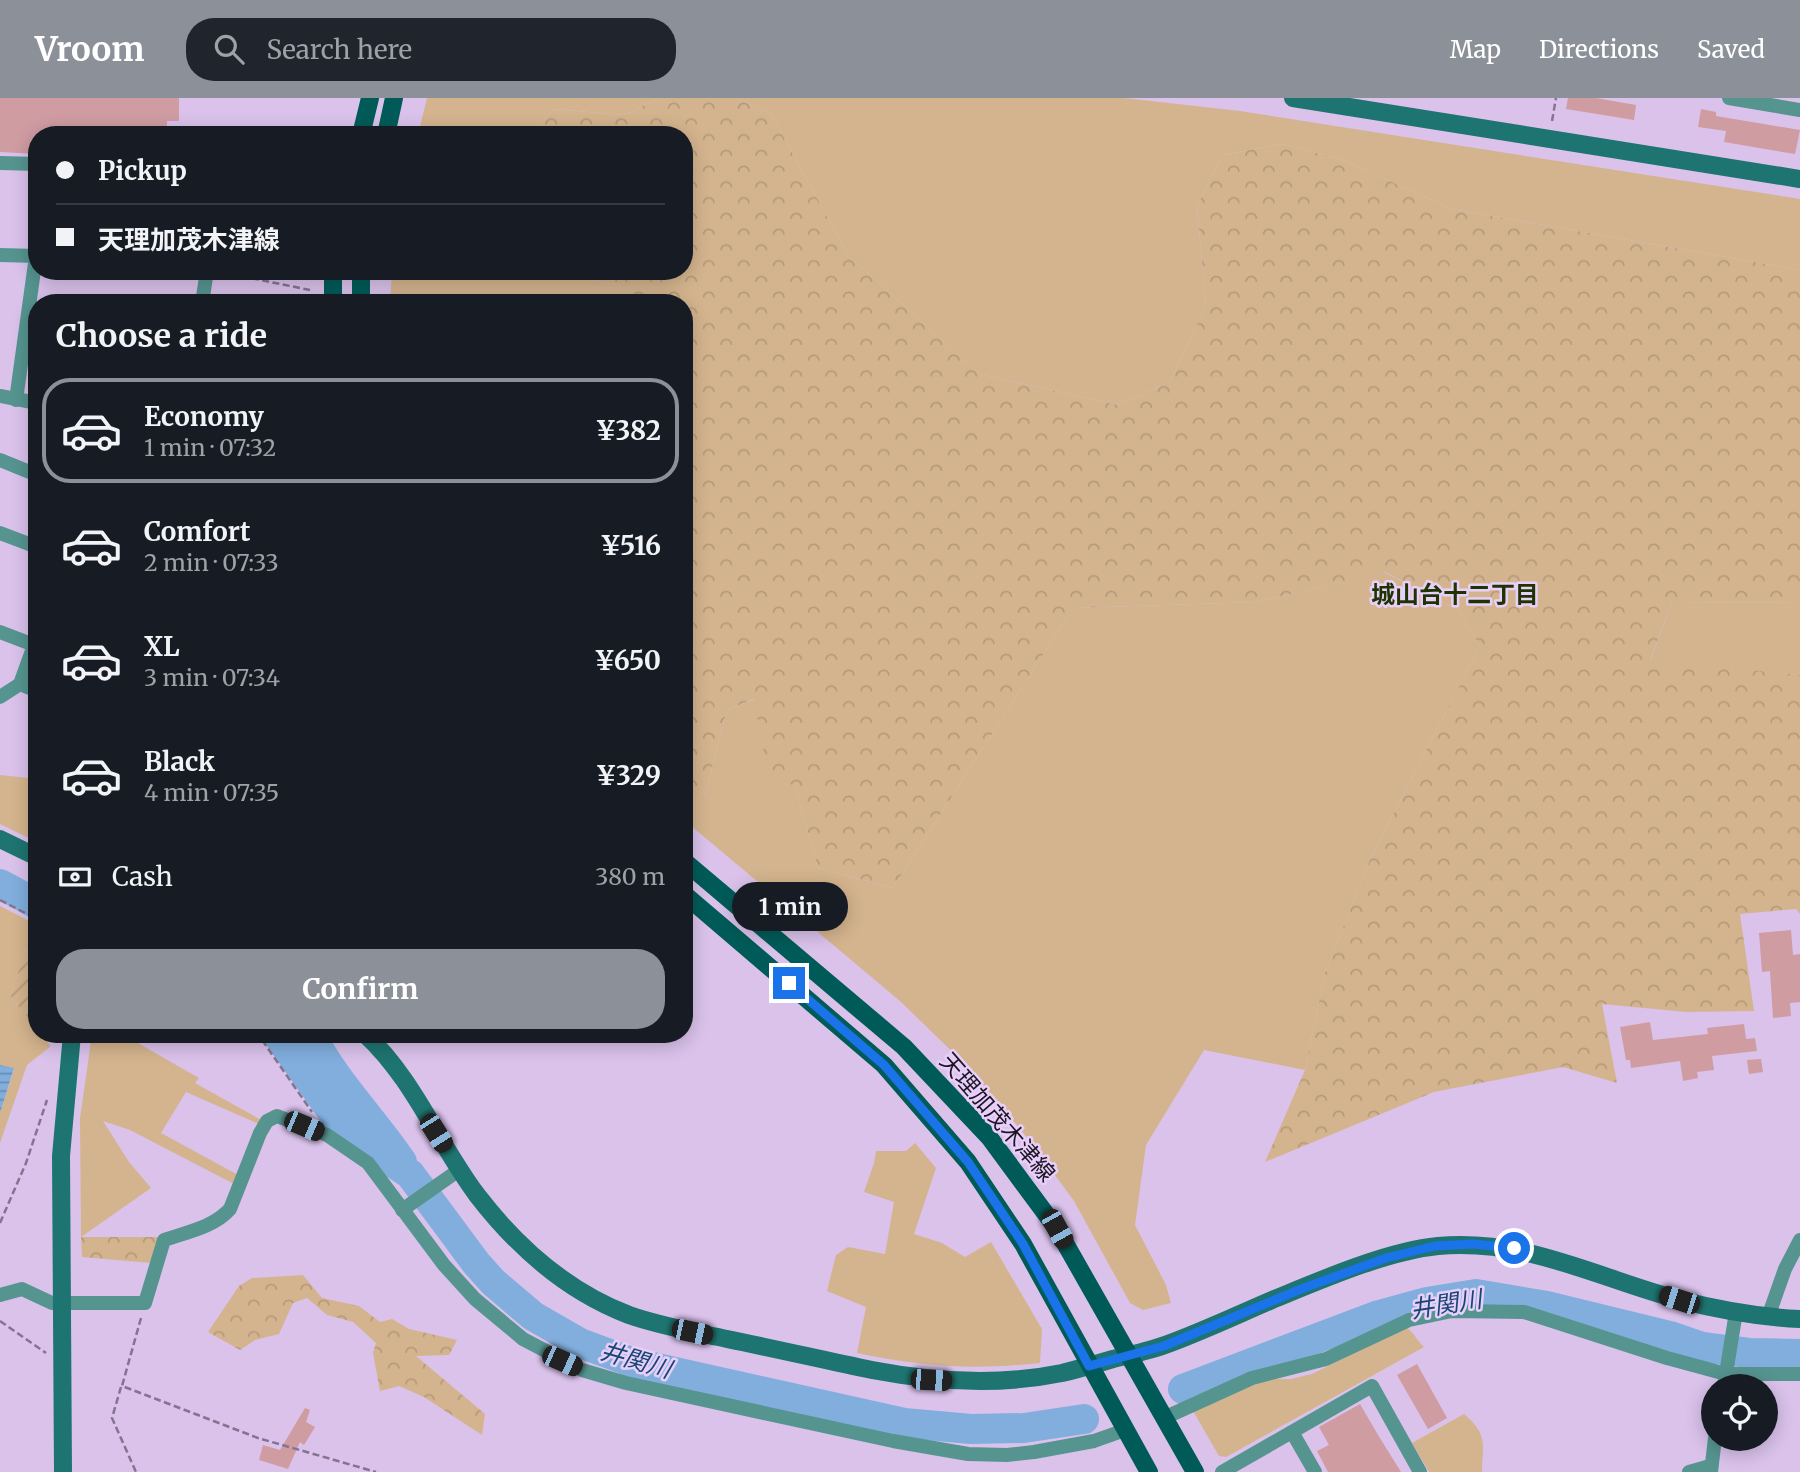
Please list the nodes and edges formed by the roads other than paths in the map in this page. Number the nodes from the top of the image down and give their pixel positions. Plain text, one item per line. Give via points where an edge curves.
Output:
1 (370, 98) edge
2 (394, 98) edge
3 (1293, 98) edge
4 (1729, 98) edge
5 (1800, 110) edge
6 (363, 126) edge
7 (388, 126) edge
8 (0, 163) edge
9 (28, 164) edge
10 (1800, 179) edge
11 (0, 255) edge
12 (28, 256) edge
13 (28, 318) edge
14 (0, 396) edge
15 (16, 400) junction
16 (28, 402) edge
17 (0, 460) edge
18 (0, 470) edge
19 (28, 471) edge
20 (28, 481) edge
21 (0, 533) edge
22 (28, 544) edge
23 (0, 632) edge
24 (28, 643) edge
25 (28, 662) edge
26 (20, 684) junction
27 (28, 687) edge
28 (0, 697) edge
29 (0, 839) edge
30 (28, 853) edge
31 (693, 869) edge
32 (693, 902) edge
33 (71, 1043) edge
34 (374, 1043) edge
35 (459, 1170) junction
36 (404, 1208) junction
37 (1800, 1240) edge
38 (0, 1295) edge
39 (61, 1302) junction
40 (1768, 1317) junction
41 (1800, 1319) edge
42 (1734, 1320) junction
43 (1129, 1355) junction
44 (1089, 1366) junction
45 (1709, 1374) edge
46 (1726, 1374) edge
47 (1800, 1374) edge
48 (1778, 1376) edge
49 (1166, 1417) junction
50 (1125, 1430) junction
51 (1292, 1432) junction
52 (1713, 1451) edge
53 (1710, 1469) edge
54 (63, 1472) edge
55 (1149, 1472) edge
56 (1195, 1472) edge
57 (1222, 1472) edge
58 (1315, 1472) edge
59 (1420, 1472) edge
60 (1689, 1472) edge

1 - 6 main road
2 - 7 main road
3 - 10 street
4 - 5 street
8 - 9 street
11 - 12 street
13 - 15 street
14 - 15 street
15 - 16 street
17 - 19 street
18 - 20 street
21 - 22 street
23 - 24 street
25 - 26 street
26 - 27 street
26 - 28 street
29 - 30 street
31 - 43 main road, 天理加茂木津線 via 904,1048 962,1106 1057,1229
32 - 44 main road via 884,1065 934,1122 1016,1233
33 - 39 street via 61,1156
34 - 35 street
35 - 36 street
35 - 44 street via 528,1253 567,1282 631,1315 692,1332 931,1380 1029,1378
36 - 39 street via 368,1163 327,1135 282,1116 270,1118 230,1209 209,1224 164,1240 145,1303
36 - 50 street via 443,1265 505,1326 562,1361 604,1377 968,1454 1034,1452
37 - 40 street
38 - 39 street via 22,1289 52,1303
39 - 54 street
40 - 41 street
40 - 42 street
42 - 43 street via 1514,1248 1435,1246 1386,1258 1164,1346
42 - 46 street
43 - 44 street
43 - 49 main road, 天理加茂木津線
44 - 50 main road
45 - 49 street via 1524,1312 1452,1311 1409,1320 1326,1359 1252,1378
47 - 48 street
49 - 56 main road, 天理加茂木津線
50 - 55 main road
51 - 57 street
51 - 58 street
51 - 59 street via 1373,1386
52 - 53 street
53 - 60 street

